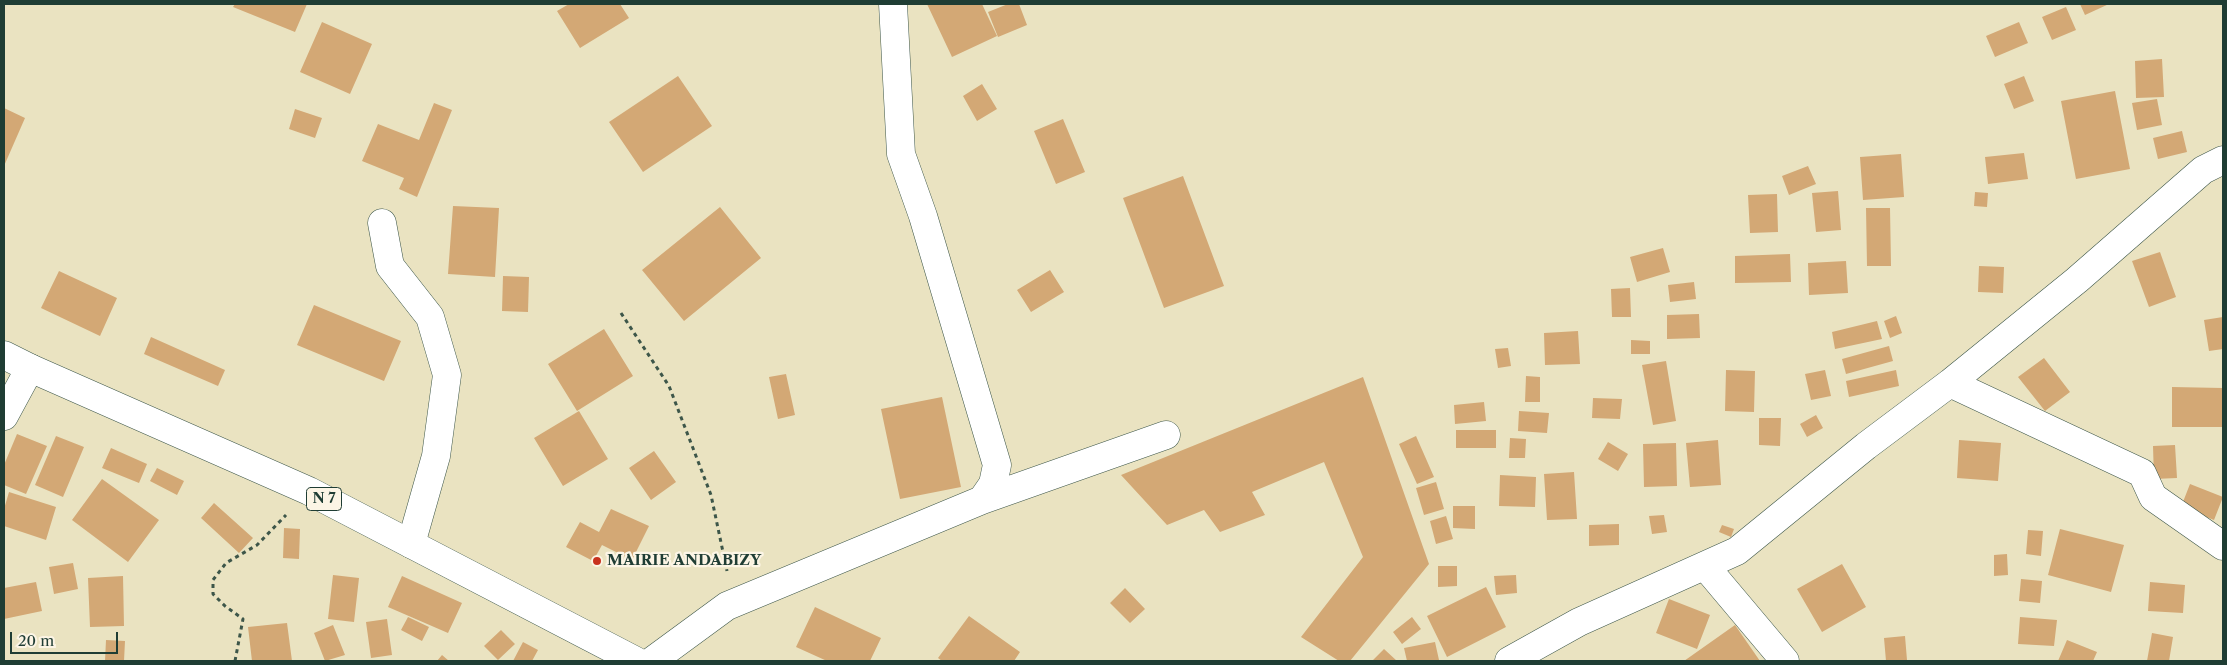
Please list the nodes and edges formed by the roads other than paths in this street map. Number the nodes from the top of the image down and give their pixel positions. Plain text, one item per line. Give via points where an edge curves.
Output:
1 (893, 4) edge
2 (2223, 160) edge
3 (382, 223) dead end
4 (4, 354) edge
5 (30, 368) junction
6 (1950, 383) junction
7 (4, 416) edge
8 (1166, 435) dead end
9 (982, 500) junction
10 (411, 544) junction
11 (2223, 546) edge
12 (1706, 566) junction
13 (636, 661) edge
14 (652, 661) edge
15 (1509, 661) edge
16 (1785, 661) edge

1 - 9 street via 901,154 997,465 993,484
2 - 6 street via 2203,170 2077,280
3 - 10 street via 390,266 430,317 447,376 436,456
4 - 5 street, N 7
5 - 7 street
5 - 10 street, N 7 via 309,491
6 - 11 street via 2142,473 2153,497
6 - 12 street via 1866,446 1737,551
8 - 9 street
9 - 14 street via 727,606
10 - 13 street, N 7
12 - 15 street via 1579,622
12 - 16 street

